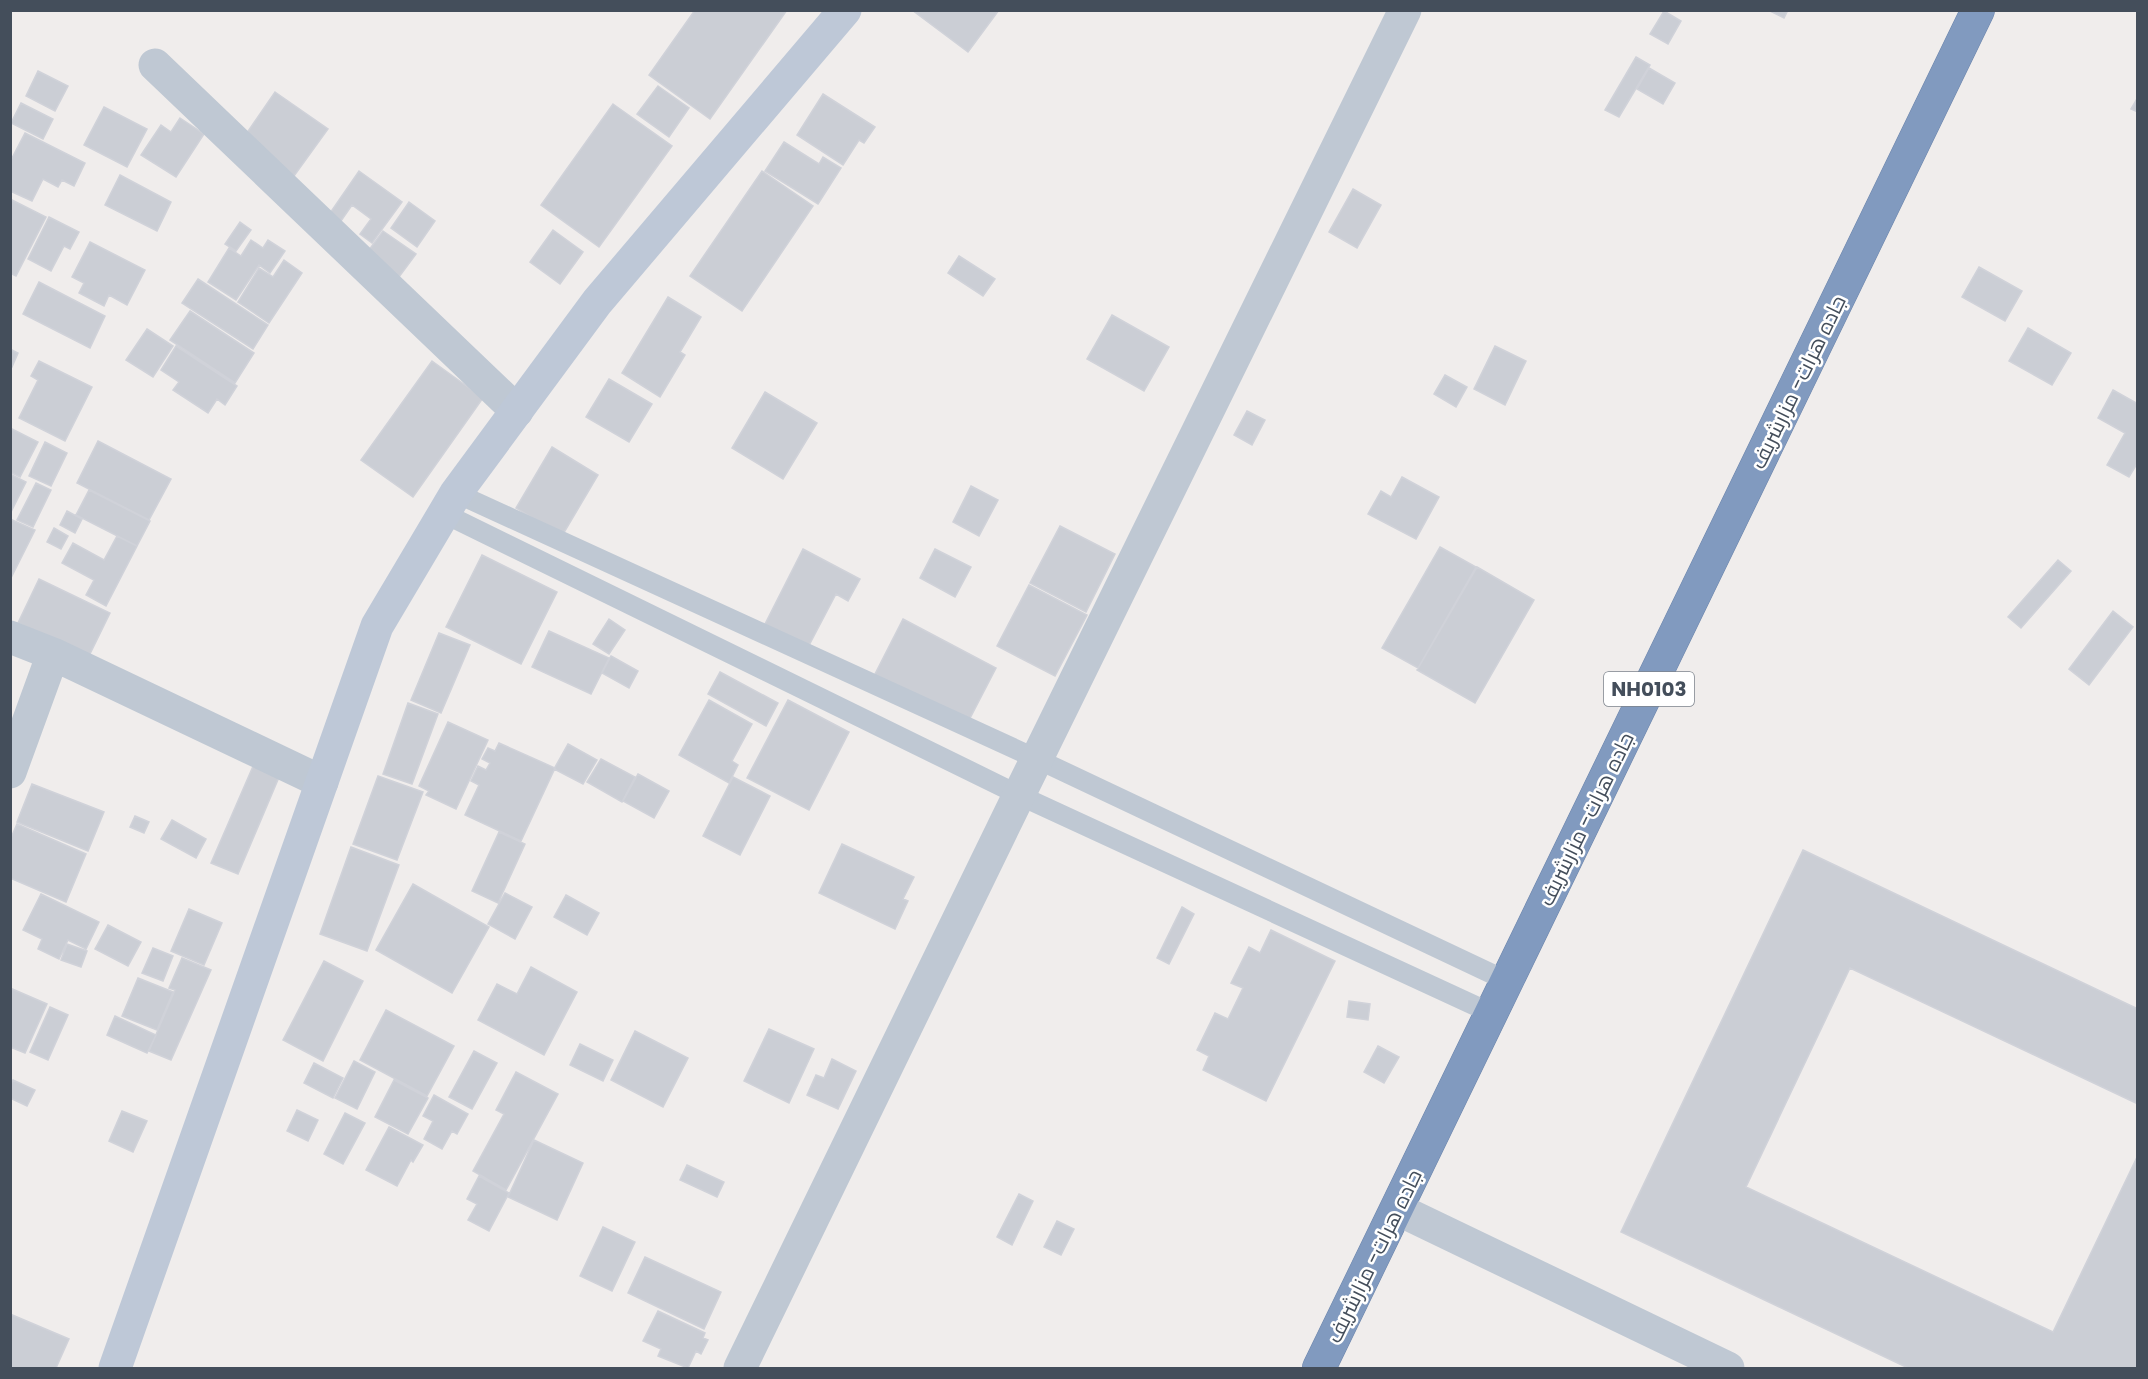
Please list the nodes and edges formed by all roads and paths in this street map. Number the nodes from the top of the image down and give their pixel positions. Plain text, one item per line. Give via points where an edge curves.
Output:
1 (845, 10) edge
2 (1405, 10) edge
3 (1978, 10) edge
4 (155, 65) dead end
5 (517, 411) junction
6 (449, 503) junction
7 (10, 637) edge
8 (53, 654) junction
9 (1037, 759) junction
10 (10, 772) edge
11 (322, 782) junction
12 (1019, 795) junction
13 (1507, 981) junction
14 (1491, 1013) junction
15 (1397, 1209) junction
16 (115, 1368) edge
17 (740, 1368) edge
18 (1319, 1368) edge
19 (1728, 1368) edge

1 - 5 street via 597,302
2 - 9 street
3 - 13 highway, جاده هرات- مزارشریف / NH0103
4 - 5 street
5 - 6 street
6 - 9 lane
6 - 11 street via 377,626
6 - 12 lane
7 - 8 street
8 - 10 street
8 - 11 street
9 - 12 street
9 - 13 lane
11 - 16 street
12 - 14 lane
12 - 17 street
13 - 14 highway, جاده هرات- مزارشریف / NH0103
14 - 15 highway, جاده هرات- مزارشریف / NH0103
15 - 18 highway, جاده هرات- مزارشریف / NH0103
15 - 19 street

